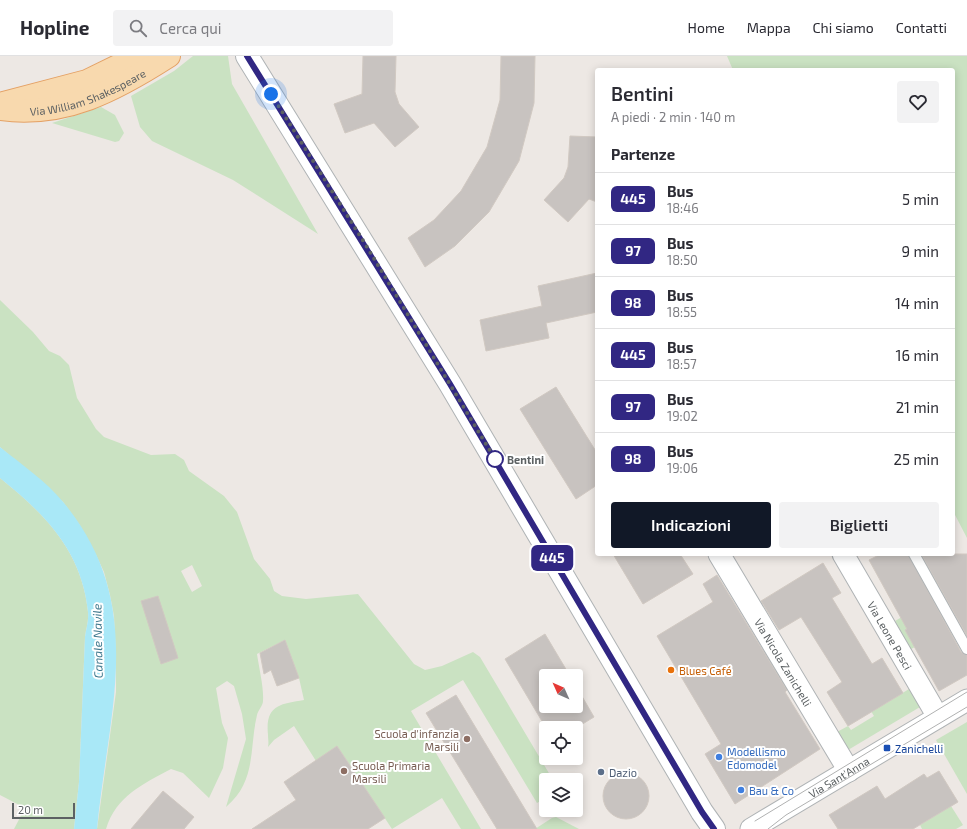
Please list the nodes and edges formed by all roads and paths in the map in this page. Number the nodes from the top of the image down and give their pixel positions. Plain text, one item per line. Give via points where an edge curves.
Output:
1 (138, 56) edge
2 (169, 56) edge
3 (247, 56) edge
4 (0, 104) edge
5 (0, 109) edge
6 (721, 556) edge
7 (844, 556) edge
8 (915, 556) edge
9 (967, 649) edge
10 (967, 700) edge
11 (938, 717) junction
12 (849, 771) junction
13 (714, 829) edge
14 (751, 829) edge

1 - 4 main road, Via William Shakespeare via 87,80
2 - 5 main road, Via William Shakespeare via 138,76 98,96 57,109 23,112
3 - 13 street via 450,384
6 - 12 street, Via Nicola Zanichelli
7 - 11 street, Via Leone Pesci
8 - 9 lane
10 - 11 street, Via Sant'Anna
11 - 12 street, Via Sant'Anna
12 - 14 street, Via Sant'Anna

